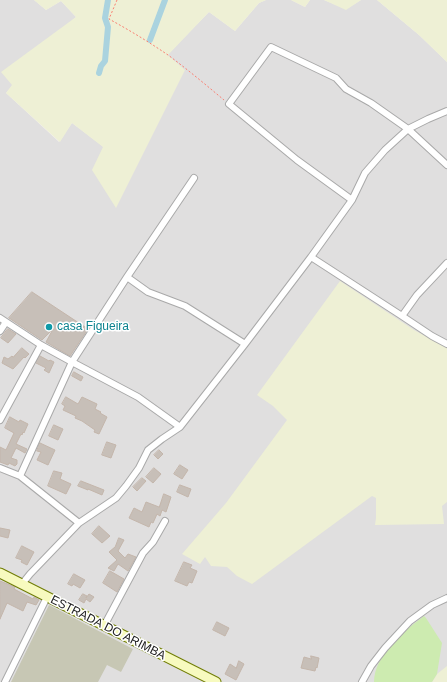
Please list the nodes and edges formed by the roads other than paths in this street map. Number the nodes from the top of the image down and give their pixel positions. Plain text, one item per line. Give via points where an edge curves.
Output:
1 (447, 111) edge
2 (408, 129) junction
3 (447, 165) edge
4 (194, 178) dead end
5 (352, 200) junction
6 (311, 257) junction
7 (447, 263) edge
8 (127, 277) junction
9 (402, 316) junction
10 (3, 320) edge
11 (0, 331) edge
12 (245, 344) junction
13 (447, 344) edge
14 (41, 345) junction
15 (72, 362) junction
16 (0, 420) edge
17 (180, 427) junction
18 (0, 468) edge
19 (20, 476) junction
20 (165, 521) dead end
21 (79, 523) junction
22 (0, 573) edge
23 (22, 584) junction
24 (47, 597) junction
25 (447, 598) edge
26 (104, 626) junction
27 (4, 682) edge
28 (216, 682) edge
29 (362, 682) edge

1 - 2 street
2 - 3 street
2 - 5 street via 365,173
2 - 5 street via 346,89 336,78 271,47 229,104 297,160
4 - 8 street
5 - 6 street
6 - 9 street
6 - 12 street
7 - 9 street via 417,295
8 - 12 street via 148,292 185,306
8 - 15 street
9 - 13 street
10 - 11 street
10 - 14 street
12 - 17 street
14 - 15 street
14 - 16 street
15 - 17 street via 138,398
15 - 19 street
17 - 21 street via 148,450 116,498
18 - 19 street
19 - 21 street
20 - 26 street via 153,542 143,553
21 - 23 street
22 - 23 main road, ESTRADA DO ARIMBA
23 - 24 main road, ESTRADA DO ARIMBA
24 - 26 main road, ESTRADA DO ARIMBA
24 - 27 street
25 - 29 street via 410,621 384,648
26 - 28 main road, ESTRADA DO ARIMBA

